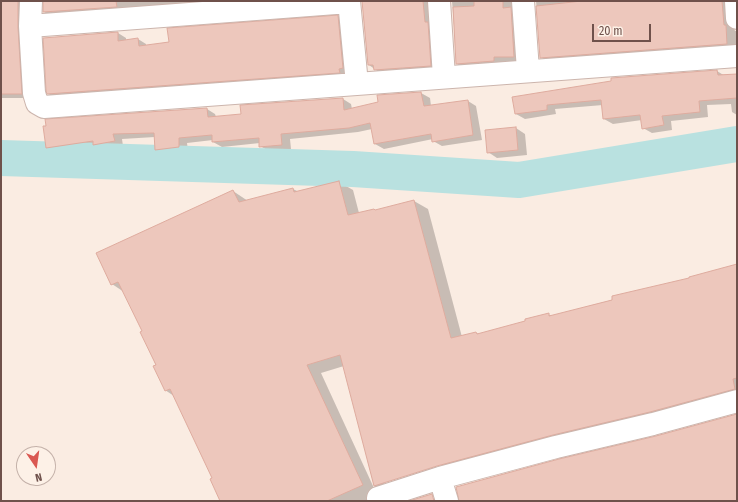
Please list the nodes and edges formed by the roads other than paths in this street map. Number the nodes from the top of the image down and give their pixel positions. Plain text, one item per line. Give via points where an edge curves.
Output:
1 (30, 1) edge
2 (349, 1) edge
3 (439, 1) edge
4 (523, 1) edge
5 (736, 1) edge
6 (737, 18) edge
7 (30, 26) junction
8 (737, 56) edge
9 (528, 70) junction
10 (444, 77) junction
11 (357, 84) junction
12 (737, 401) edge
13 (440, 478) junction
14 (378, 498) dead end
15 (447, 501) edge

1 - 7 street
2 - 7 street
2 - 11 street
3 - 10 street
4 - 9 street
5 - 6 street
7 - 11 street via 34,93 37,103 44,107
8 - 9 street
9 - 10 street
10 - 11 street
12 - 13 street
13 - 14 street
13 - 15 street

